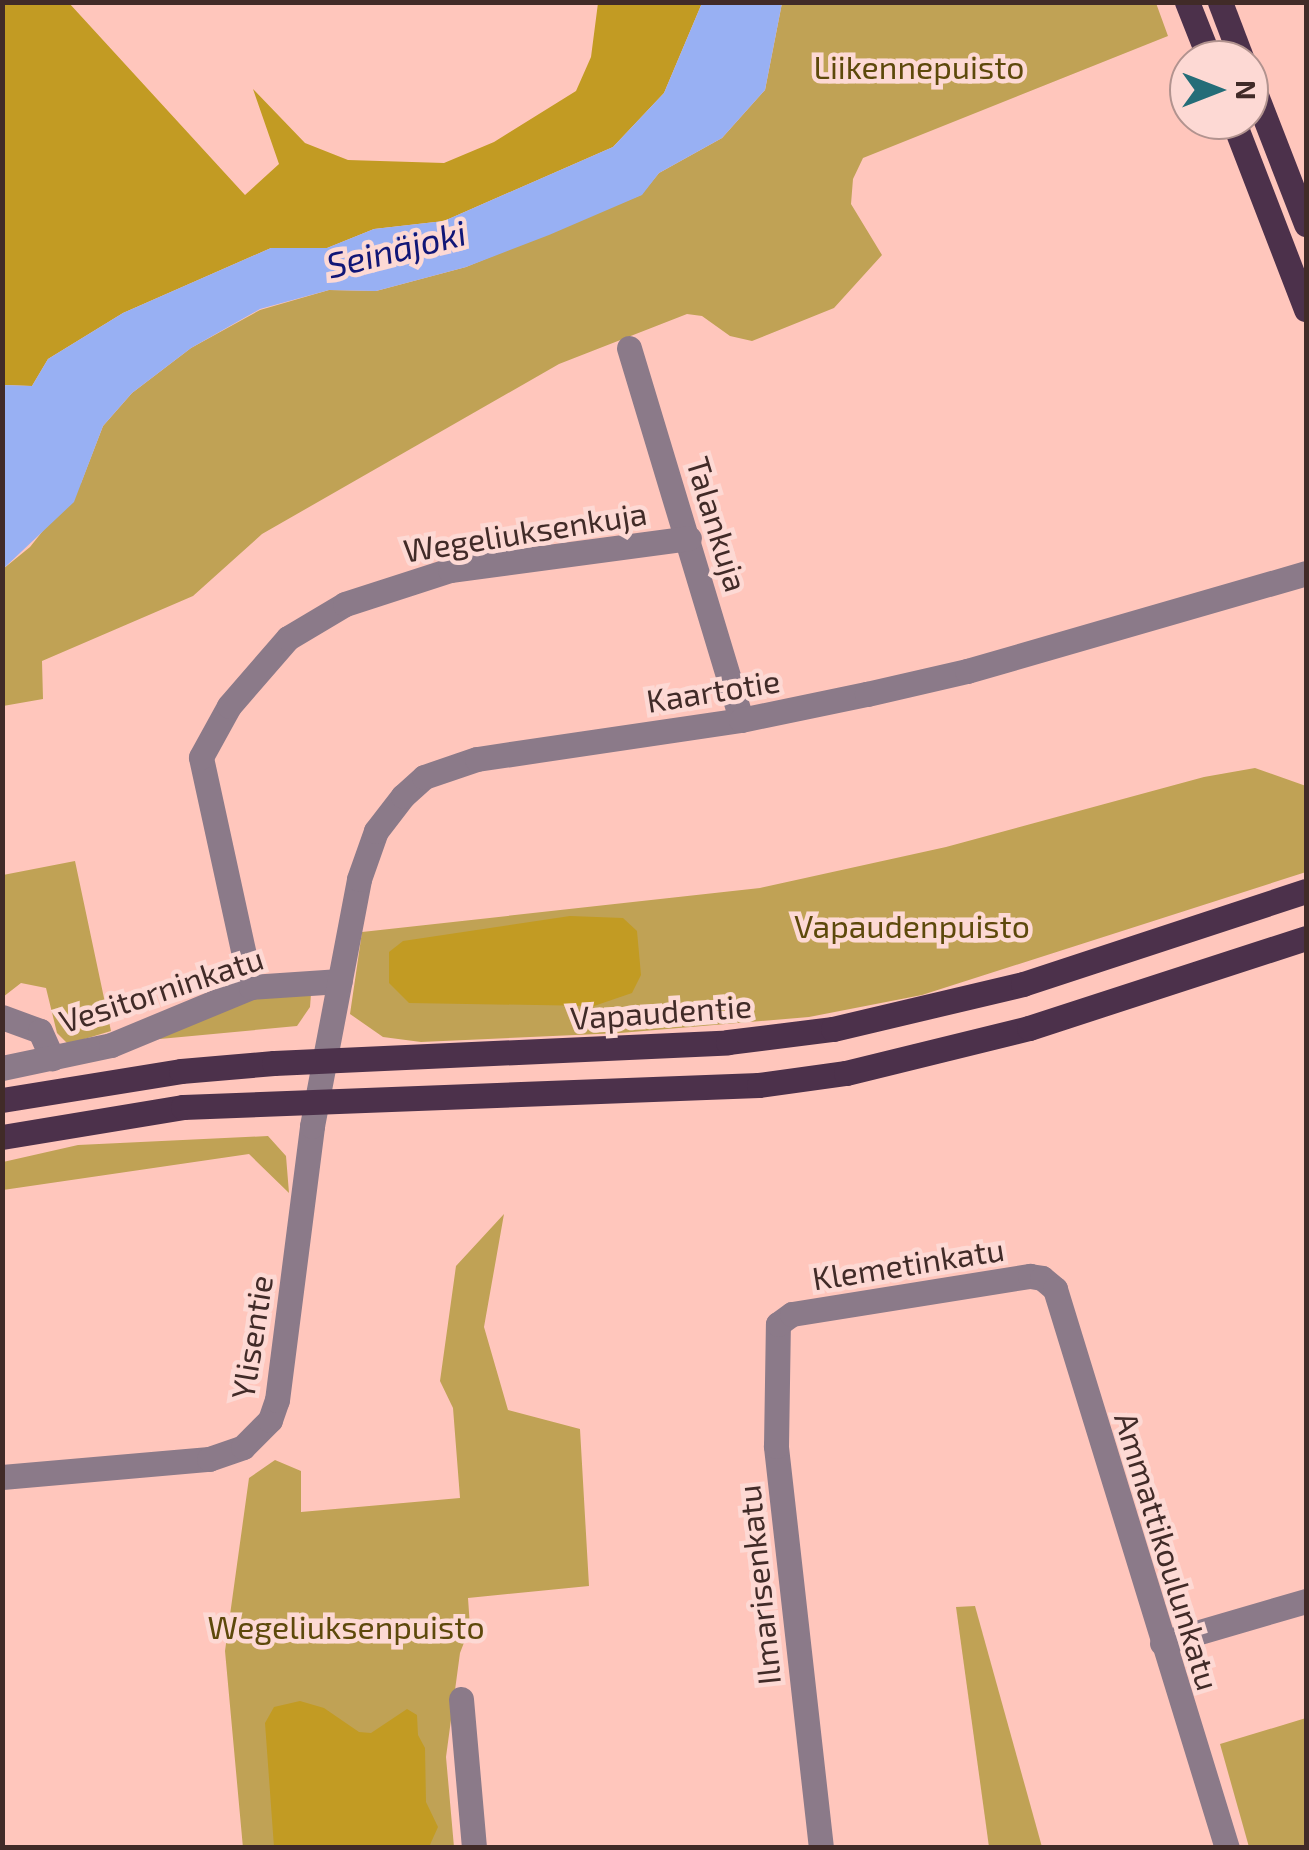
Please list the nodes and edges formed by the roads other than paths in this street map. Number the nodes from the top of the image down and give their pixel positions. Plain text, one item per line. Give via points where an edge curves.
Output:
1 (1187, 2) edge
2 (1220, 2) edge
3 (1202, 40) edge
4 (1234, 40) edge
5 (1269, 129) edge
6 (1241, 140) edge
7 (1306, 224) edge
8 (1306, 309) edge
9 (629, 348) dead end
10 (689, 538) junction
11 (1306, 573) edge
12 (742, 720) junction
13 (1306, 891) edge
14 (1306, 938) edge
15 (340, 981) junction
16 (252, 986) junction
17 (2, 1017) edge
18 (52, 1058) junction
19 (327, 1060) junction
20 (2, 1068) edge
21 (2, 1100) edge
22 (316, 1103) junction
23 (2, 1137) edge
24 (1042, 1278) joint
25 (784, 1316) joint
26 (2, 1476) edge
27 (1306, 1601) edge
28 (1162, 1644) junction
29 (461, 1699) dead end
30 (474, 1848) edge
31 (821, 1848) edge
32 (1228, 1848) edge

1 - 3 main road
2 - 4 main road
5 - 7 main road
6 - 8 main road
9 - 10 street, Talankuja
10 - 12 street, Talankuja
10 - 16 street, Wegeliuksenkuja via 432,575 344,604 288,638 229,706 201,757
11 - 12 street, Kaartotie via 967,671
12 - 15 street, Kaartotie via 476,759 424,778 376,832 359,879
13 - 19 main road, Vapaudentie via 1023,984 833,1029 728,1042
14 - 22 main road via 1029,1028 846,1073 759,1086
15 - 16 street, Vesitorninkatu
15 - 19 street, Kaartotie
16 - 18 street, Vesitorninkatu via 111,1045
17 - 18 street via 40,1031
18 - 20 street, Vesitorninkatu
19 - 21 main road, Vapaudentie via 182,1072
19 - 22 street, Ylisentie
22 - 23 main road via 183,1107
22 - 26 street, Ylisentie via 277,1400 259,1435 210,1459
24 - 25 street, Klemetinkatu
24 - 28 street, Ammattikoulunkatu via 1055,1289
25 - 31 street, Ilmarisenkatu via 776,1341 776,1446
27 - 28 street
28 - 32 street, Ammattikoulunkatu
29 - 30 street

